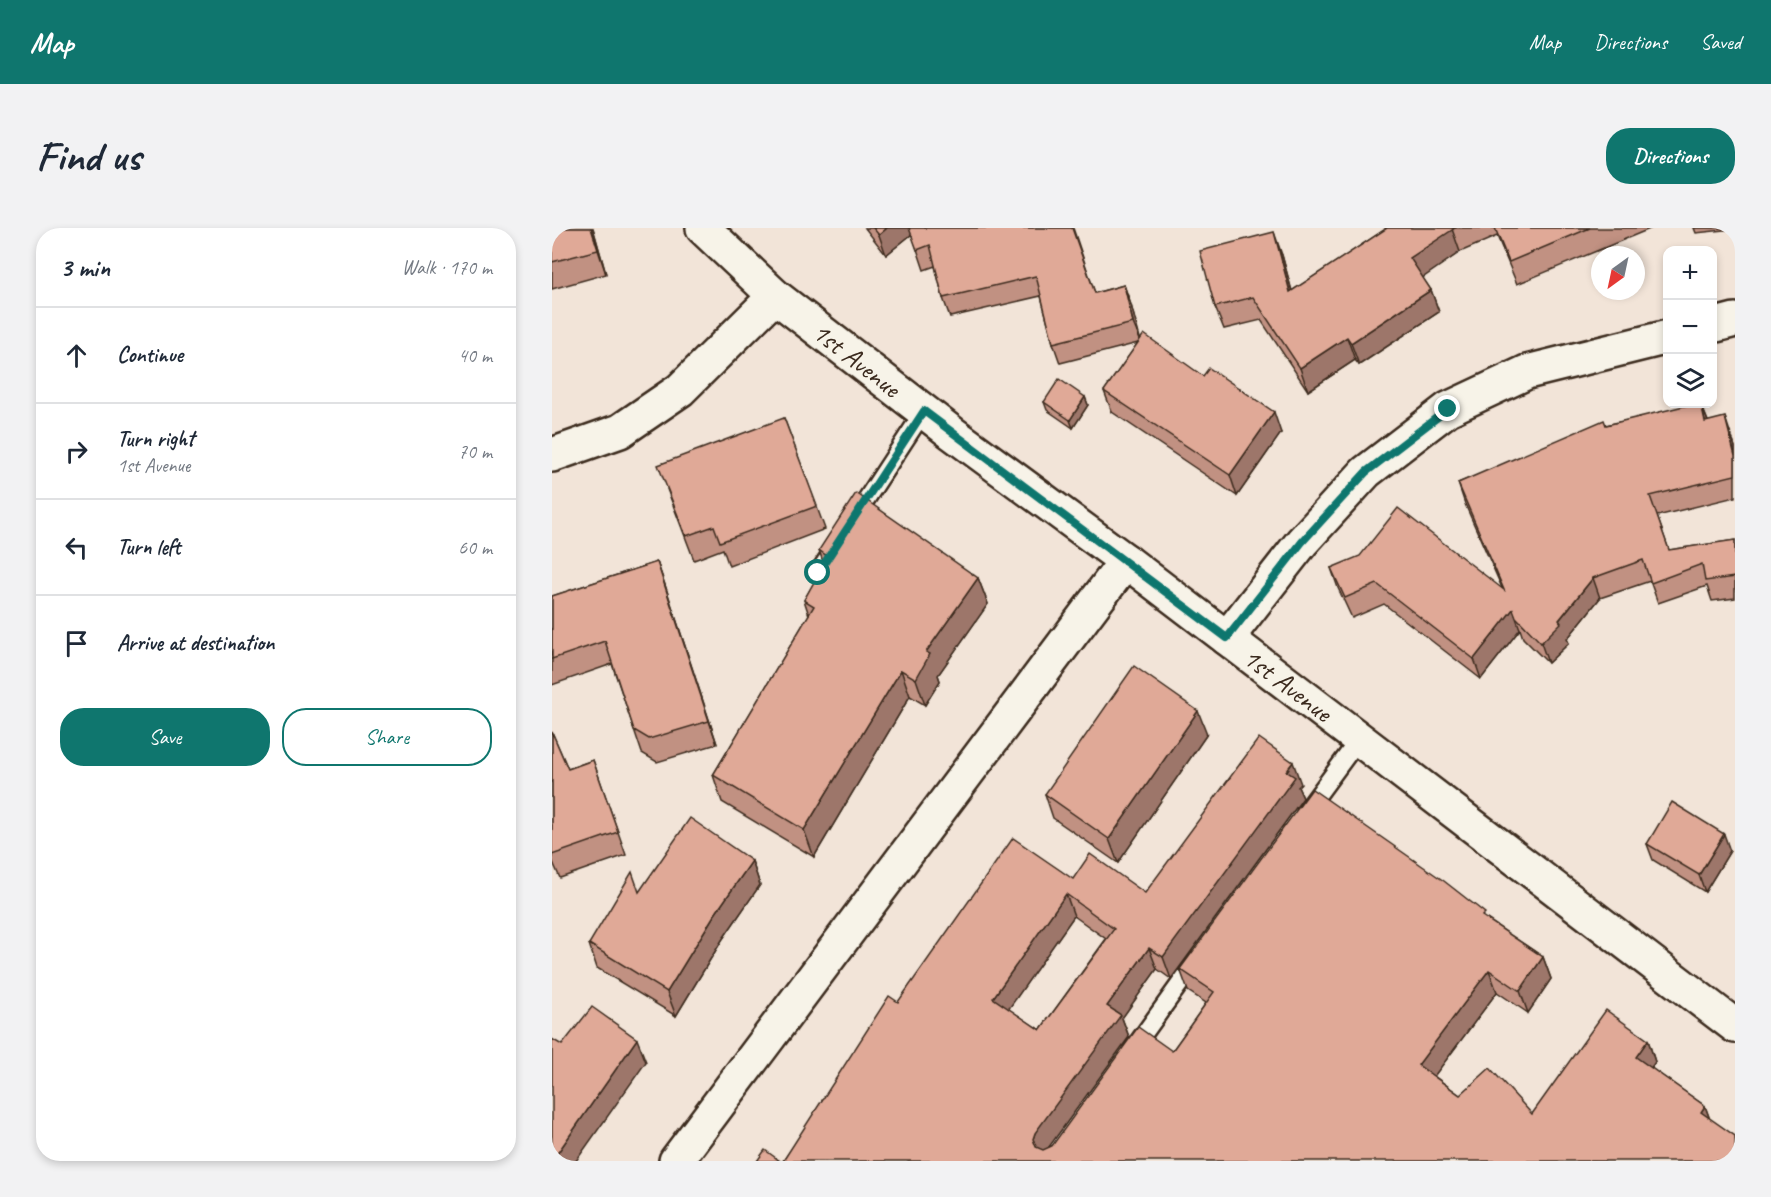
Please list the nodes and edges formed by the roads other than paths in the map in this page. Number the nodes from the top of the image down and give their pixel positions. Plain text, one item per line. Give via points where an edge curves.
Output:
1 (703, 228) edge
2 (775, 296) junction
3 (1735, 320) edge
4 (1717, 325) edge
5 (1663, 338) edge
6 (924, 411) junction
7 (552, 455) edge
8 (1126, 561) junction
9 (818, 573) edge
10 (1227, 638) junction
11 (1359, 738) junction
12 (1296, 825) edge
13 (1205, 950) edge
14 (1735, 1026) edge
15 (1121, 1065) edge
16 (676, 1161) edge

1 - 2 street, 1st Avenue
2 - 6 street, 1st Avenue
2 - 7 street via 680,390 620,430
3 - 4 street
5 - 10 street via 1527,372 1448,409 1366,472 1302,542
6 - 8 street, 1st Avenue
6 - 9 lane
8 - 10 street, 1st Avenue
8 - 16 street
10 - 11 street, 1st Avenue
11 - 12 lane
11 - 14 street, 1st Avenue
13 - 15 lane

